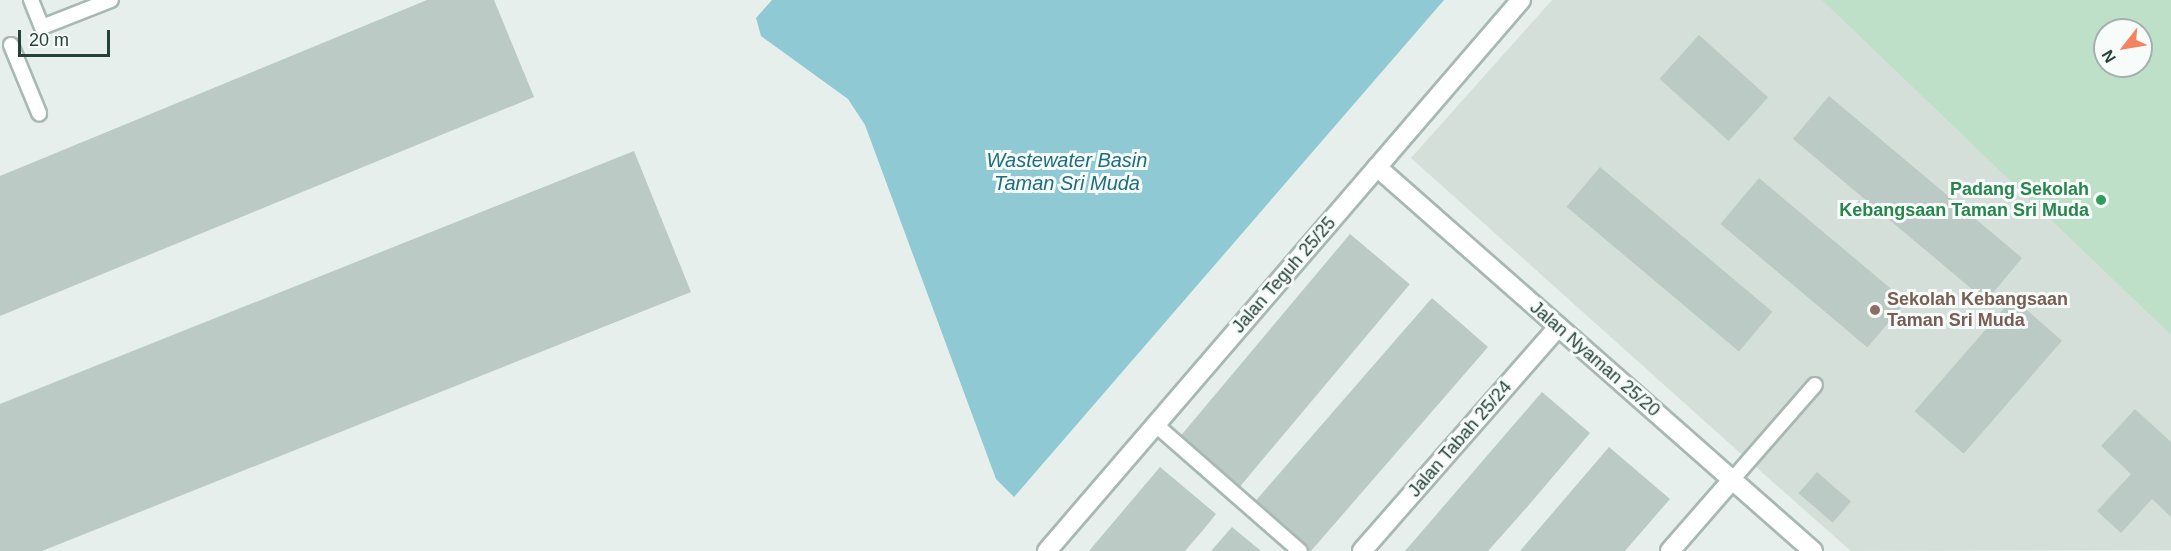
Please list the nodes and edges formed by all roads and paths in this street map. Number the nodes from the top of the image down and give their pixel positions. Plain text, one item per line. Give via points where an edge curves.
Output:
1 (32, 0) edge
2 (111, 0) edge
3 (1521, 0) edge
4 (11, 45) dead end
5 (39, 113) dead end
6 (1377, 167) junction
7 (1558, 327) junction
8 (1815, 385) dead end
9 (1156, 425) junction
10 (1732, 480) junction
11 (1047, 551) edge
12 (1300, 551) edge
13 (1362, 551) edge
14 (1670, 551) edge
15 (1813, 551) edge

1 - 2 lane via 42,27
3 - 6 street, Jalan Teguh 25/25
4 - 5 lane
6 - 7 street, Jalan Nyaman 25/20
6 - 9 street, Jalan Teguh 25/25
7 - 10 street, Jalan Nyaman 25/20
7 - 13 street, Jalan Tabah 25/24
8 - 10 lane
9 - 11 street, Jalan Teguh 25/25
9 - 12 lane
10 - 14 street
10 - 15 street, Jalan Nyaman 25/20

